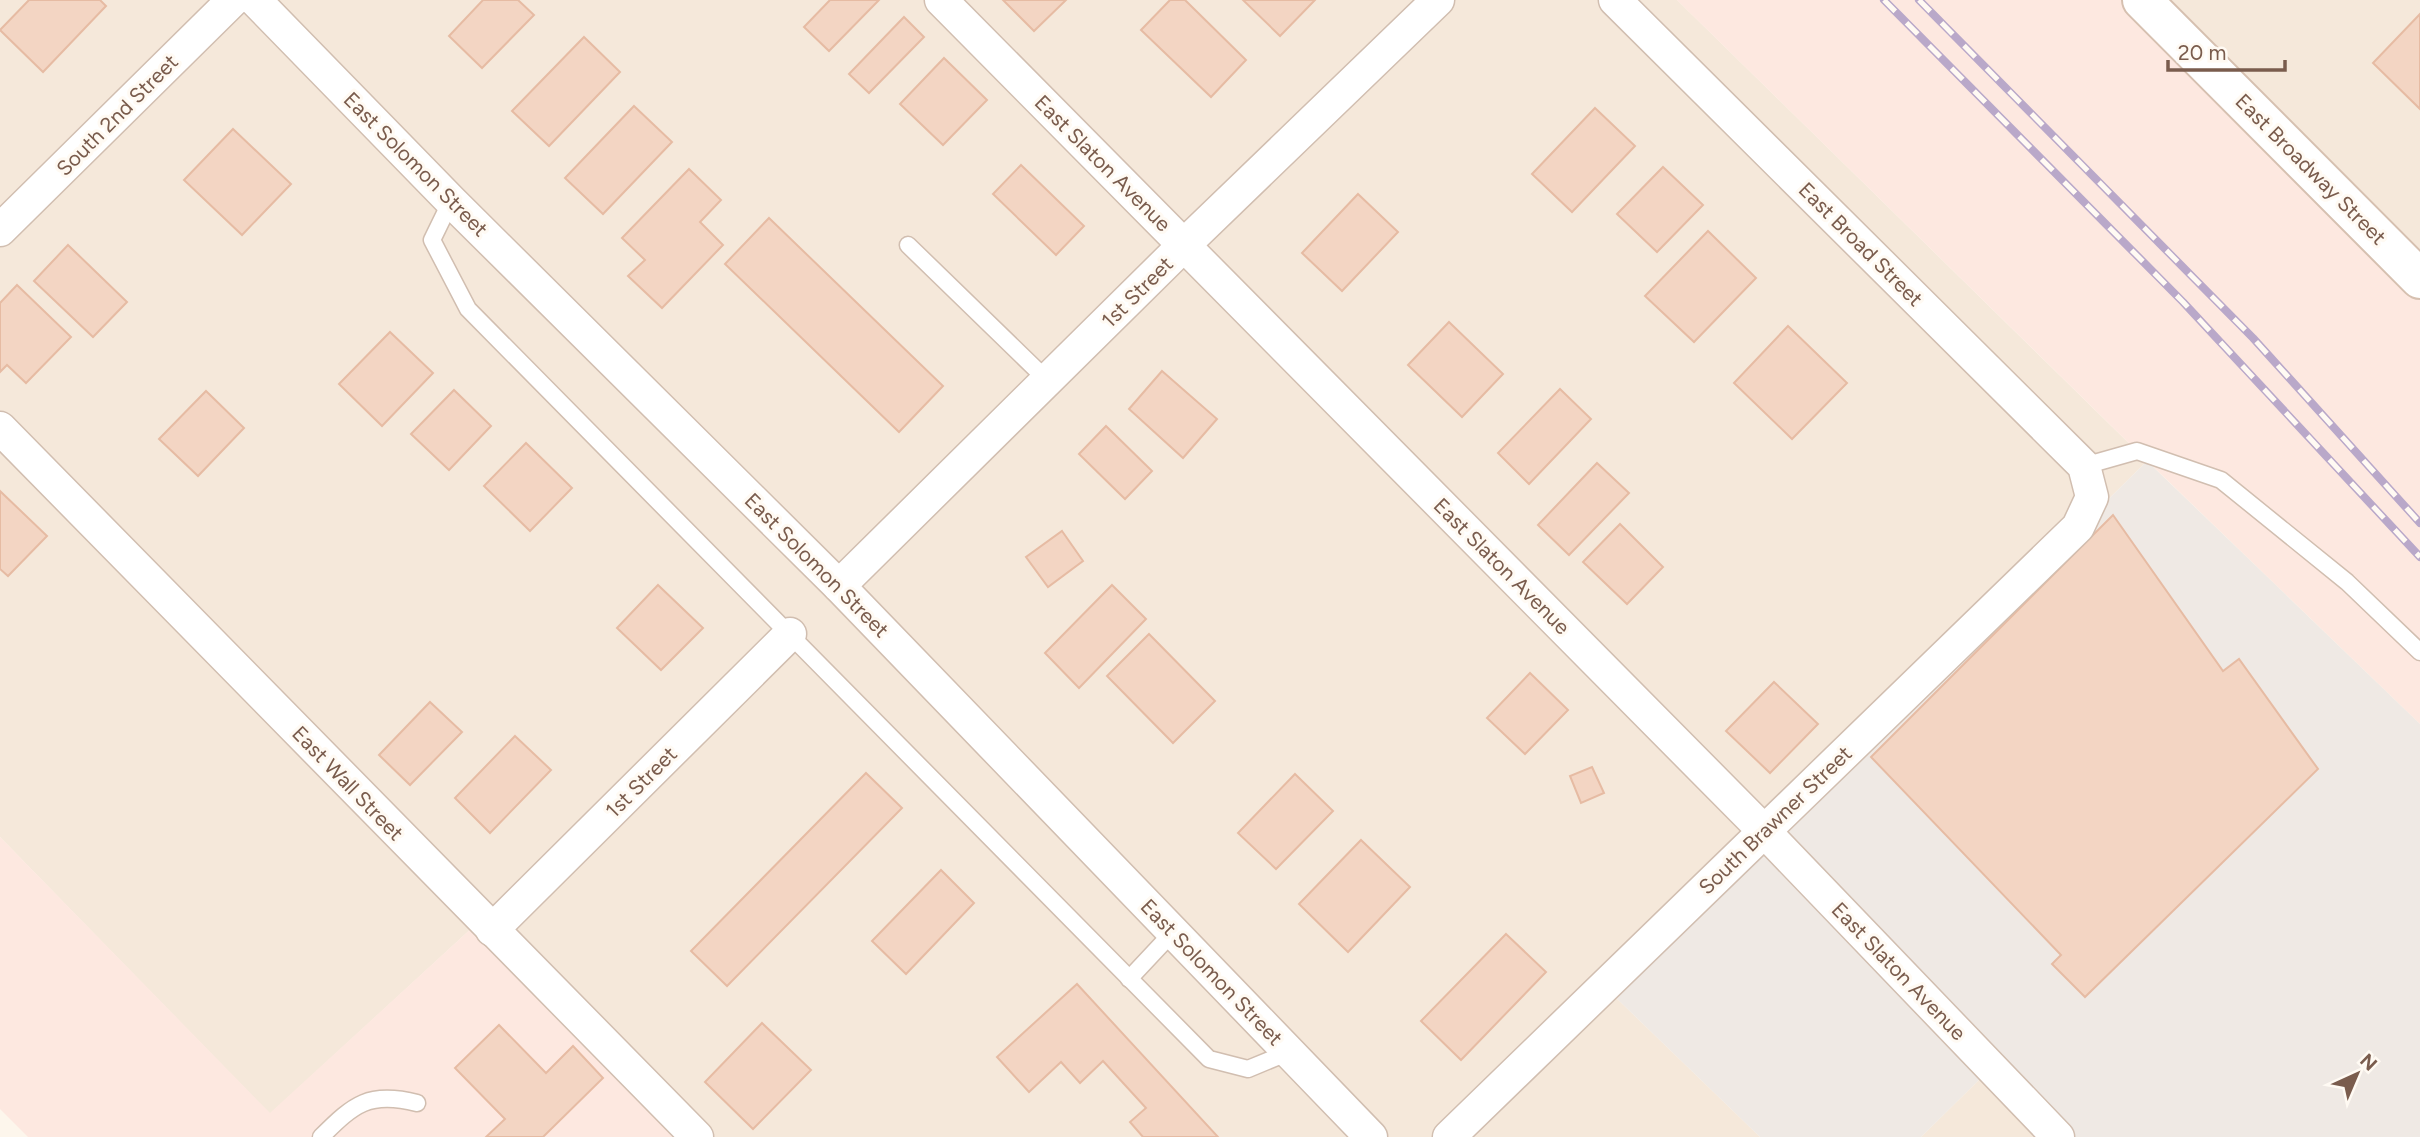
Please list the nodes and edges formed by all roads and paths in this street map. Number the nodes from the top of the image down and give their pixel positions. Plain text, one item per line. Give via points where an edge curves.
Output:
1 (233, 0) edge
2 (255, 0) edge
3 (941, 0) edge
4 (1438, 0) edge
5 (1615, 0) edge
6 (2142, 0) edge
7 (451, 201) junction
8 (0, 230) edge
9 (908, 245) dead end
10 (1184, 245) junction
11 (2420, 279) edge
12 (1047, 380) junction
13 (0, 428) edge
14 (2084, 466) junction
15 (839, 586) junction
16 (790, 634) junction
17 (2420, 652) edge
18 (1764, 831) junction
19 (492, 930) junction
20 (1174, 931) junction
21 (1129, 979) junction
22 (1289, 1052) junction
23 (417, 1103) dead end
24 (321, 1137) edge
25 (697, 1137) edge
26 (1371, 1137) edge
27 (1449, 1137) edge
28 (2058, 1137) edge

1 - 8 street, South 2nd Street
2 - 7 street, East Solomon Street
3 - 10 street, East Slaton Avenue
4 - 10 street, 1st Street
5 - 14 street, East Broad Street
6 - 11 main road, East Broadway Street
7 - 15 street, East Solomon Street
7 - 16 lane via 432,240 468,309
9 - 12 lane
10 - 12 street, 1st Street
10 - 18 street, East Slaton Avenue
12 - 15 street, 1st Street
13 - 19 street, East Wall Street
14 - 17 lane via 2137,451 2221,480 2347,582
14 - 18 street, South Brawner Street via 2092,497 2078,527
15 - 20 street, East Solomon Street
16 - 19 street, 1st Street
16 - 21 lane
18 - 27 street, South Brawner Street
18 - 28 street, East Slaton Avenue
19 - 25 street, East Wall Street
20 - 21 lane
20 - 22 street, East Solomon Street
21 - 22 lane via 1209,1059 1248,1069
22 - 26 street, East Solomon Street
23 - 24 lane via 392,1097 366,1101

